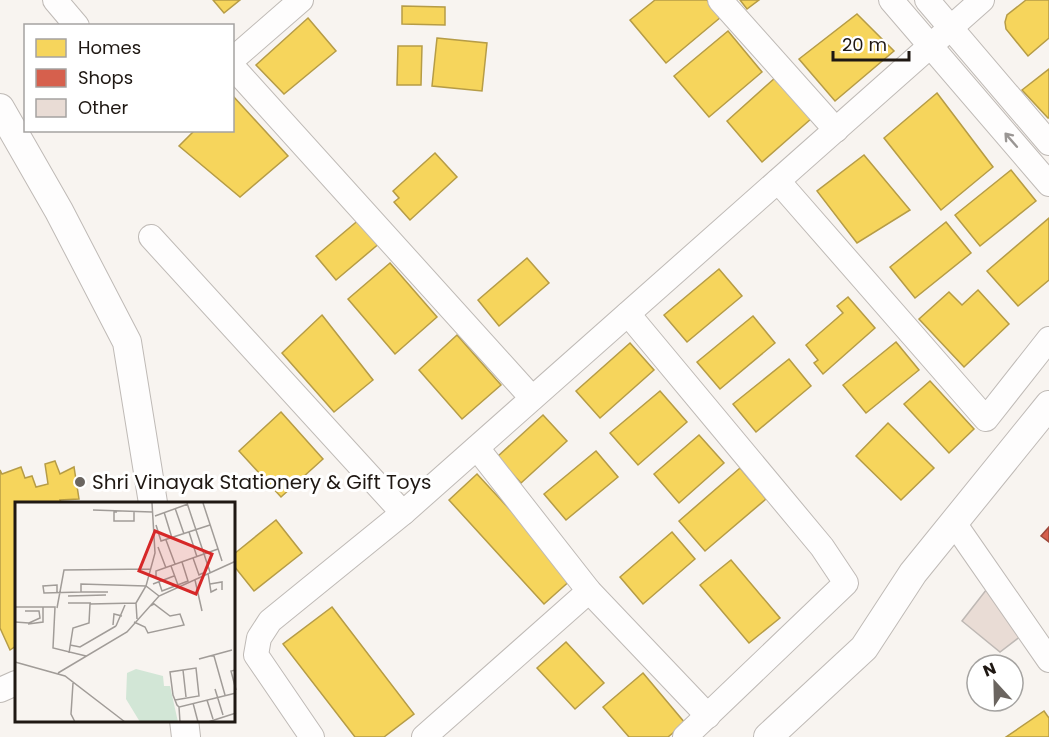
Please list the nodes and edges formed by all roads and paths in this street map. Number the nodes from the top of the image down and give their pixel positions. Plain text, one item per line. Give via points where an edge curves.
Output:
1 (55, 0) edge
2 (301, 0) edge
3 (720, 0) edge
4 (891, 0) edge
5 (927, 0) edge
6 (982, 0) edge
7 (75, 24) edge
8 (951, 28) junction
9 (930, 47) junction
10 (234, 58) edge
11 (234, 68) edge
12 (0, 108) edge
13 (836, 130) junction
14 (1049, 143) edge
15 (778, 181) junction
16 (1049, 184) edge
17 (151, 237) dead end
18 (628, 314) junction
19 (1049, 339) edge
20 (532, 398) junction
21 (1049, 405) edge
22 (477, 448) junction
23 (153, 502) edge
24 (403, 513) junction
25 (954, 523) junction
26 (589, 591) junction
27 (1049, 660) edge
28 (15, 683) edge
29 (0, 690) edge
30 (708, 716) junction
31 (184, 722) edge
32 (186, 737) edge
33 (312, 737) edge
34 (424, 737) edge
35 (685, 737) edge
36 (768, 737) edge

1 - 7 street
2 - 10 street
3 - 13 street
4 - 9 street
5 - 8 street
6 - 8 street
8 - 9 street
8 - 14 street
9 - 13 street
16 -> 9 street
11 - 20 street
12 - 23 street via 127,342
13 - 15 street
15 - 18 street
15 - 19 street via 986,419
17 - 24 street
18 - 20 street
18 - 30 street via 822,548 846,584
20 - 22 street
21 - 25 street
22 - 24 street
22 - 26 street
24 - 33 street via 270,621 259,638 256,655
25 - 27 street
25 - 36 street via 913,573 864,648
26 - 30 street
26 - 34 street
28 - 29 street
30 - 35 street
31 - 32 street

